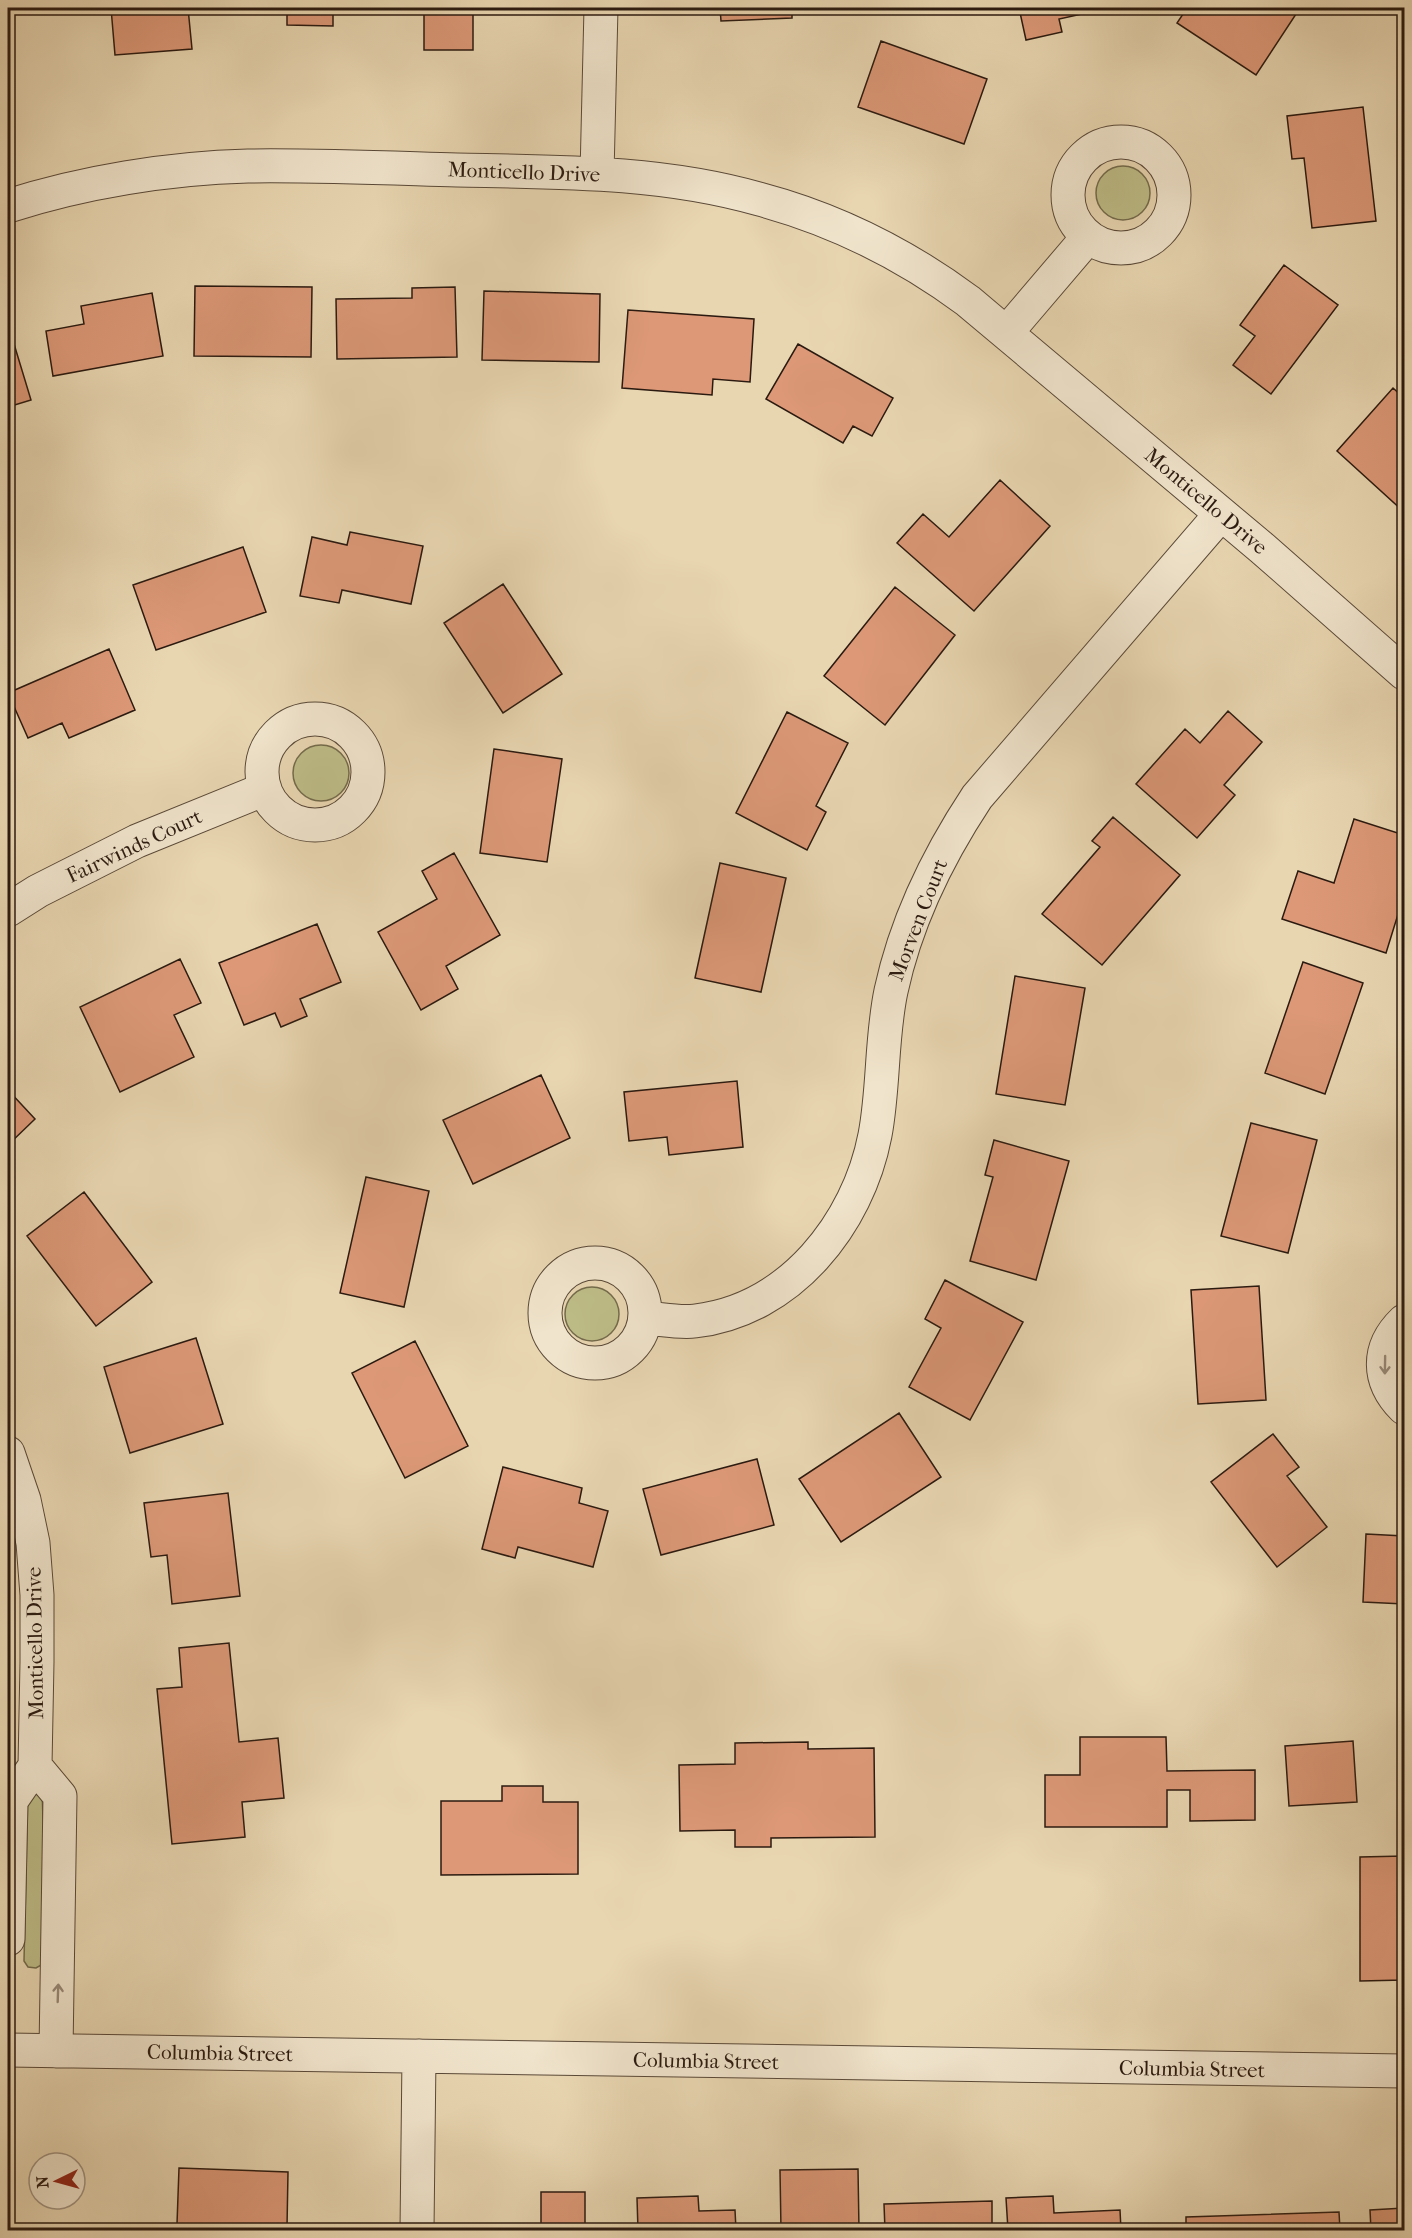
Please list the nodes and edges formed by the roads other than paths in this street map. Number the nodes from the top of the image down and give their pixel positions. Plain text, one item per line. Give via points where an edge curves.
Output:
1 (602, 8) edge
2 (597, 174) junction
3 (8, 206) edge
4 (1088, 237) dead end
5 (1007, 332) junction
6 (1221, 514) junction
7 (1404, 673) edge
8 (265, 789) dead end
9 (8, 909) edge
10 (645, 1318) dead end
11 (1404, 1321) edge
12 (1404, 1408) edge
13 (8, 1453) edge
14 (35, 1766) junction
15 (8, 1939) edge
16 (8, 2050) edge
17 (56, 2051) junction
18 (418, 2056) junction
19 (1404, 2071) edge
20 (417, 2230) edge

1 - 2 street
2 - 3 street, Monticello Drive via 246,166 131,176
2 - 5 street, Monticello Drive via 726,190 822,220 864,238 948,286
4 - 5 street
5 - 6 street, Monticello Drive
6 - 7 street, Monticello Drive
6 - 10 street, Morven Court via 977,797 929,880 900,954 891,992 875,1134 864,1176 827,1243 801,1272 764,1299 739,1311 694,1321
8 - 9 street, Fairwinds Court via 137,841
11 -> 12 street via 1387,1344 1384,1358 1388,1386
13 - 14 street, Monticello Drive via 33,1543 37,1606
14 - 15 street via 11,1801
17 -> 14 street via 60,1796
16 - 17 street, Columbia Street
17 - 18 street, Columbia Street
18 - 19 street, Columbia Street
18 - 20 street

